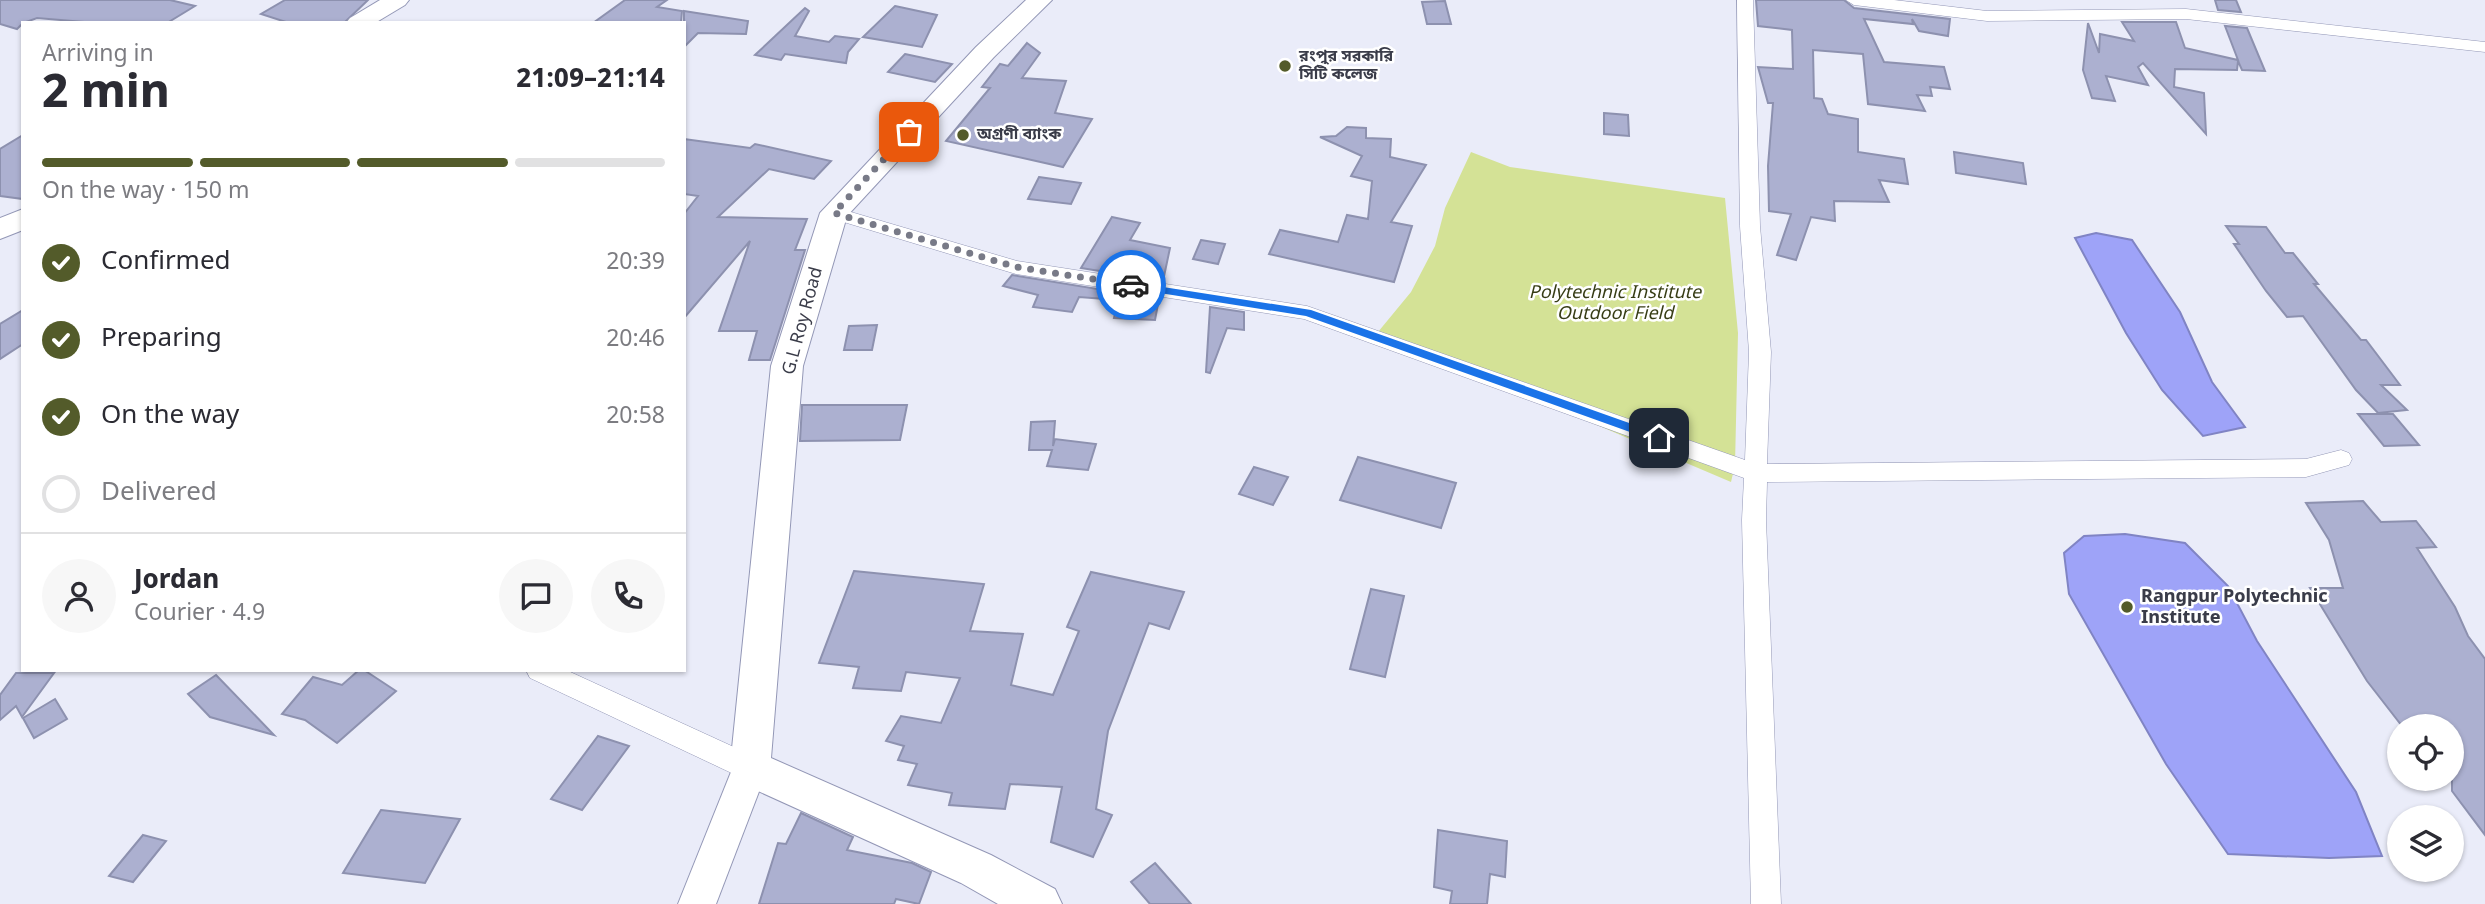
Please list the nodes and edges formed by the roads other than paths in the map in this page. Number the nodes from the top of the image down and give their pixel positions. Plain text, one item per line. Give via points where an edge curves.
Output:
1 (397, 0) edge
2 (1040, 0) edge
3 (1745, 0) edge
4 (1854, 0) edge
5 (2184, 7) edge
6 (361, 21) edge
7 (2485, 47) edge
8 (834, 213) junction
9 (21, 219) edge
10 (0, 230) edge
11 (2342, 459) dead end
12 (1756, 473) junction
13 (543, 672) edge
14 (750, 768) junction
15 (697, 904) edge
16 (1040, 904) edge
17 (1766, 904) edge

1 - 6 main road
2 - 8 main road, G.L Roy Road
3 - 12 street via 1749,226 1760,352
4 - 5 street via 1987,16
5 - 7 street
8 - 12 street via 1016,267 1307,313
8 - 14 main road, G.L Roy Road via 787,366
9 - 10 main road
11 - 12 street via 2306,468
12 - 17 street
13 - 14 street
14 - 15 street
14 - 16 main road via 976,869

